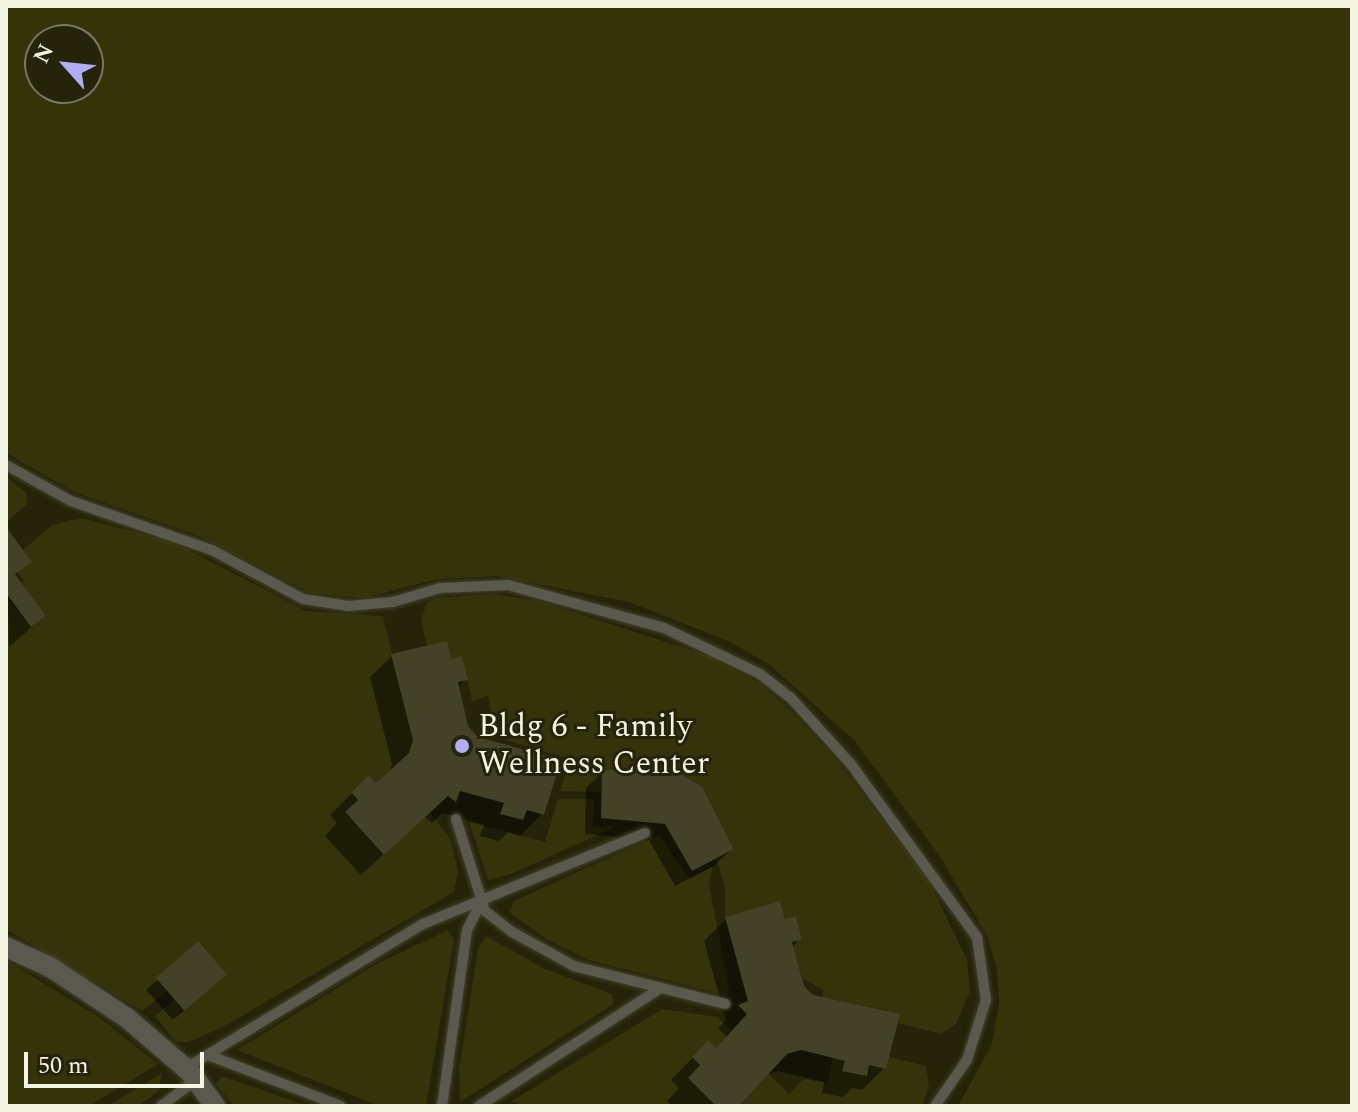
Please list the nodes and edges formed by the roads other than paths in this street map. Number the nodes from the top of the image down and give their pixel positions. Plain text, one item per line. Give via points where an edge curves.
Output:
1 (6, 465) edge
2 (456, 819) dead end
3 (645, 833) dead end
4 (481, 902) junction
5 (6, 947) edge
6 (659, 989) junction
7 (725, 1004) dead end
8 (208, 1055) junction
9 (191, 1074) junction
10 (161, 1106) edge
11 (215, 1106) edge
12 (341, 1106) edge
13 (442, 1106) edge
14 (479, 1106) edge
15 (935, 1106) edge

1 - 15 lane via 71,501 212,550 303,599 348,606 393,602 440,588 508,585 664,628 760,674 791,698 850,763 977,937 986,1000 967,1060
2 - 4 lane
3 - 4 lane
4 - 6 lane via 485,911 537,948 574,966
4 - 8 lane via 423,924
4 - 13 lane via 467,930
5 - 9 street via 50,967 127,1018
6 - 7 lane
6 - 14 lane
8 - 9 lane
8 - 12 lane
9 - 10 lane
9 - 11 street

